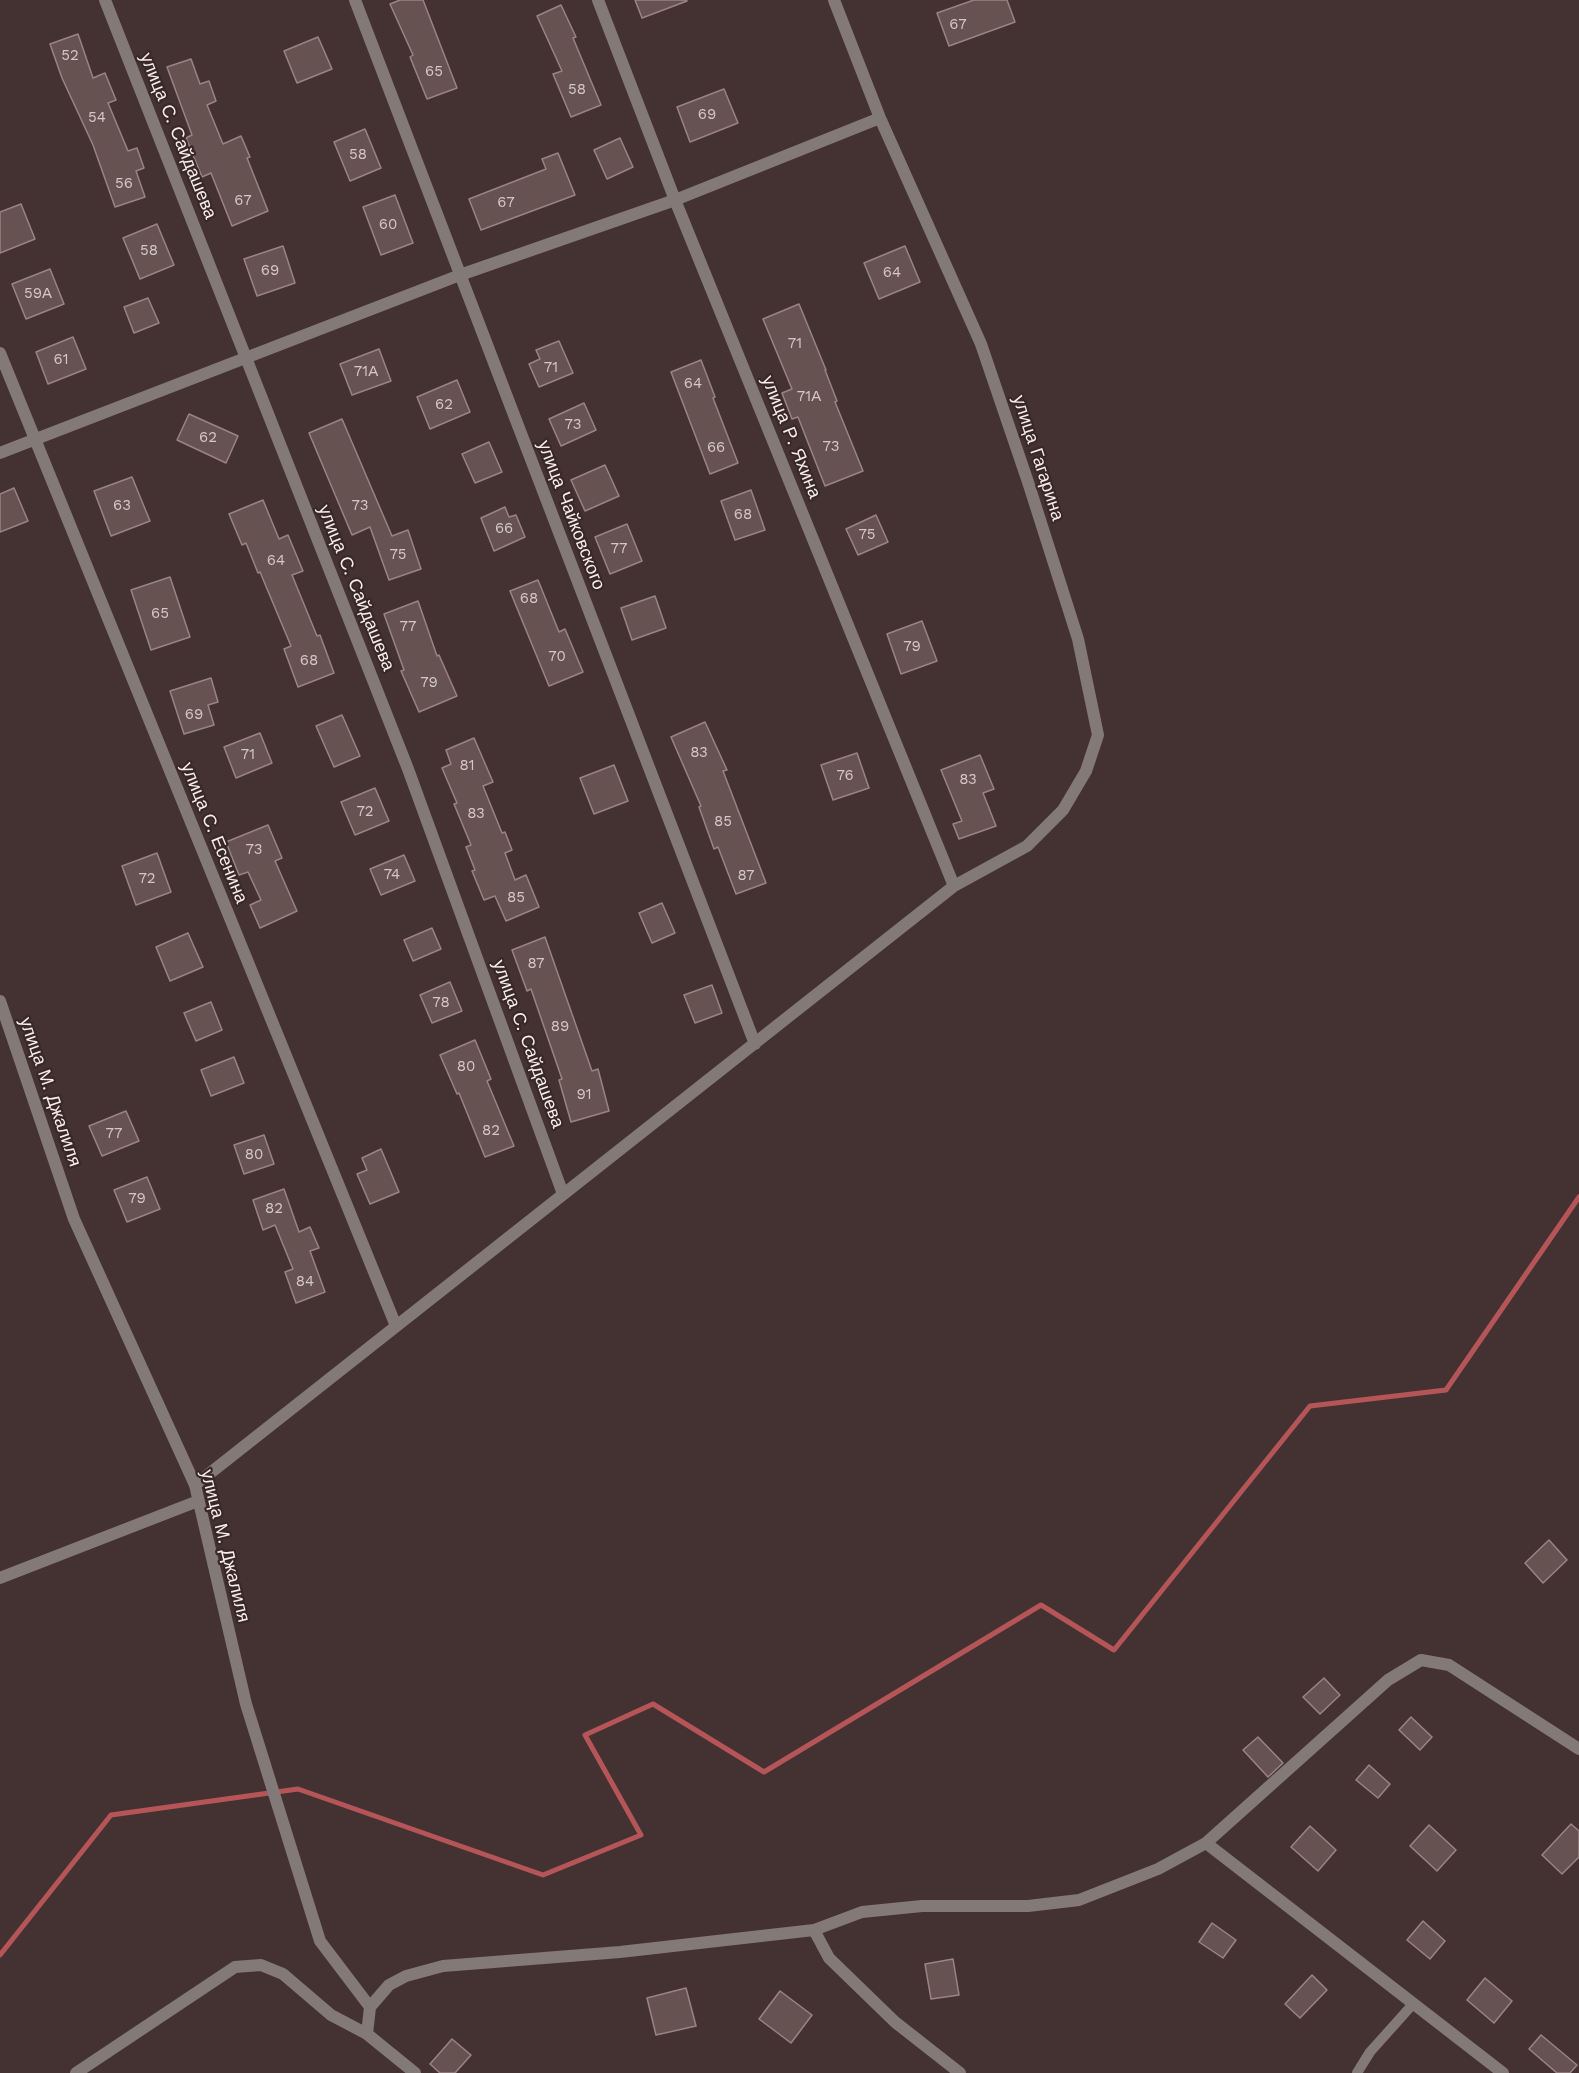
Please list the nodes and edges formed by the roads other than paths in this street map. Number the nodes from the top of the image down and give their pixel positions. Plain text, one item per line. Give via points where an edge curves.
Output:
1 (105, 0) edge
2 (355, 0) edge
3 (598, 0) edge
4 (834, 0) edge
5 (880, 118) junction
6 (675, 200) junction
7 (460, 275) junction
8 (0, 353) edge
9 (245, 357) junction
10 (35, 441) junction
11 (0, 453) edge
12 (954, 886) junction
13 (0, 1001) edge
14 (755, 1044) junction
15 (563, 1194) junction
16 (396, 1326) junction
17 (195, 1485) junction
18 (198, 1501) junction
19 (0, 1578) edge
20 (1579, 1749) edge
21 (1206, 1843) junction
22 (814, 1930) junction
23 (1413, 2004) junction
24 (370, 2007) junction
25 (367, 2034) junction
26 (76, 2073) edge
27 (415, 2073) edge
28 (960, 2073) edge
29 (1357, 2073) edge
30 (1503, 2073) edge

1 - 9 street, улица С. Сайдашева
2 - 7 street, улица Чайковского
3 - 6 street, улица Р. Яхина
4 - 5 street, улица Гагарина
5 - 6 street
5 - 12 street, улица Гагарина via 981,344 1078,639 1098,735 1086,771 1063,810 1027,846
6 - 7 street
6 - 12 street, улица Р. Яхина
7 - 9 street
7 - 14 street, улица Чайковского
8 - 10 street, улица С. Есенина
9 - 10 street
9 - 15 street, улица С. Сайдашева via 408,769
10 - 11 street
10 - 16 street, улица С. Есенина
12 - 14 street, улица Гагарина
13 - 17 street, улица М. Джалиля via 74,1219
14 - 15 street, улица Гагарина
15 - 16 street, улица Гагарина
16 - 17 street, улица Гагарина
17 - 18 street, улица М. Джалиля
18 - 19 street
18 - 24 street, улица М. Джалиля via 246,1704 320,1941
20 - 21 street via 1449,1665 1421,1660 1388,1680
21 - 22 street via 1158,1869 1079,1900 1028,1906 922,1906 862,1912
21 - 23 street
22 - 24 street via 620,1952 443,1966 389,1985
22 - 28 street via 829,1958 895,2022
23 - 29 lane via 1370,2052
23 - 30 street
24 - 25 street
25 - 26 street via 331,2015 283,1974 261,1965 235,1967
25 - 27 street

